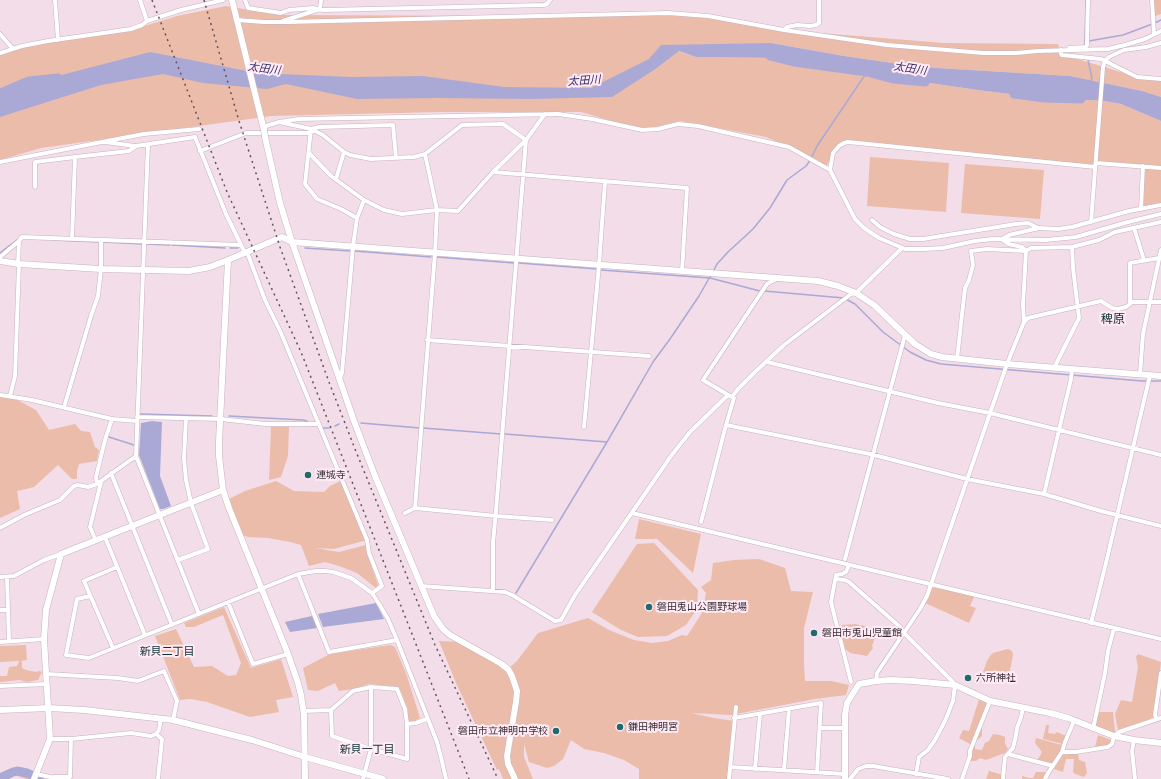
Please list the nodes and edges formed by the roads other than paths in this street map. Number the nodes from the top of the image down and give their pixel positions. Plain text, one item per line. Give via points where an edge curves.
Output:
1 (55, 0) edge
2 (140, 0) edge
3 (223, 0) edge
4 (245, 0) edge
5 (321, 0) edge
6 (550, 0) edge
7 (819, 0) edge
8 (1088, 0) edge
9 (1152, 0) edge
10 (218, 1) edge
11 (232, 1) edge
12 (320, 9) junction
13 (147, 20) junction
14 (237, 21) junction
15 (281, 22) junction
16 (784, 30) junction
17 (1161, 31) edge
18 (0, 34) edge
19 (1154, 34) junction
20 (58, 40) junction
21 (1161, 43) edge
22 (13, 49) junction
23 (1060, 51) junction
24 (0, 53) edge
25 (1105, 61) junction
26 (1161, 78) edge
27 (545, 114) junction
28 (279, 122) junction
29 (263, 128) junction
30 (199, 129) dead end
31 (311, 131) junction
32 (526, 140) junction
33 (102, 142) junction
34 (148, 144) junction
35 (136, 146) junction
36 (200, 151) junction
37 (344, 152) junction
38 (309, 153) junction
39 (425, 154) junction
40 (75, 156) junction
41 (396, 158) junction
42 (0, 162) edge
43 (1096, 163) junction
44 (1143, 166) junction
45 (1161, 168) edge
46 (830, 170) junction
47 (493, 172) junction
48 (523, 175) junction
49 (336, 179) junction
50 (605, 182) junction
51 (35, 187) dead end
52 (364, 200) junction
53 (1161, 205) edge
54 (1141, 209) junction
55 (437, 210) junction
56 (1161, 214) edge
57 (357, 218) junction
58 (872, 220) dead end
59 (1091, 222) junction
60 (1161, 222) edge
61 (287, 224) junction
62 (1039, 228) junction
63 (1134, 228) junction
64 (282, 237) junction
65 (72, 239) junction
66 (1002, 239) junction
67 (102, 240) junction
68 (19, 241) junction
69 (144, 241) junction
70 (292, 242) junction
71 (241, 245) junction
72 (353, 246) junction
73 (1072, 247) junction
74 (902, 248) junction
75 (1161, 250) edge
76 (1026, 251) junction
77 (246, 252) junction
78 (434, 253) junction
79 (0, 257) edge
80 (1159, 258) junction
81 (516, 259) junction
82 (228, 260) junction
83 (1144, 260) junction
84 (0, 261) edge
85 (19, 264) junction
86 (600, 265) junction
87 (101, 268) junction
88 (143, 270) junction
89 (682, 271) junction
90 (778, 278) junction
91 (856, 293) junction
92 (1130, 302) junction
93 (1150, 302) junction
94 (1161, 302) edge
95 (1078, 306) junction
96 (1024, 322) junction
97 (906, 335) junction
98 (427, 340) junction
99 (510, 346) junction
100 (591, 353) junction
101 (649, 356) dead end
102 (957, 360) junction
103 (766, 362) junction
104 (1007, 364) junction
105 (1054, 368) junction
106 (1072, 369) junction
107 (1140, 374) junction
108 (1150, 375) junction
109 (1161, 376) edge
110 (340, 378) junction
111 (890, 391) junction
112 (0, 395) edge
113 (10, 396) junction
114 (730, 396) junction
115 (64, 407) junction
116 (990, 413) junction
117 (186, 418) junction
118 (112, 419) junction
119 (137, 419) junction
120 (221, 419) junction
121 (319, 424) junction
122 (726, 425) junction
123 (584, 427) dead end
124 (1060, 430) junction
125 (1133, 449) junction
126 (873, 455) junction
127 (1161, 455) edge
128 (136, 456) junction
129 (111, 473) junction
130 (967, 479) junction
131 (101, 481) junction
132 (96, 484) junction
133 (223, 490) junction
134 (1044, 494) junction
135 (191, 502) junction
136 (415, 508) junction
137 (404, 513) dead end
138 (632, 513) junction
139 (160, 515) junction
140 (1117, 515) junction
141 (496, 516) junction
142 (552, 520) dead end
143 (701, 522) dead end
144 (132, 526) junction
145 (1161, 526) edge
146 (0, 528) edge
147 (105, 537) junction
148 (96, 541) junction
149 (61, 554) junction
150 (846, 558) dead end
151 (178, 560) junction
152 (849, 565) junction
153 (117, 567) junction
154 (298, 574) junction
155 (0, 577) edge
156 (7, 577) junction
157 (836, 579) junction
158 (930, 584) junction
159 (421, 586) junction
160 (262, 590) junction
161 (493, 591) junction
162 (372, 593) junction
163 (90, 596) junction
164 (228, 602) junction
165 (0, 610) edge
166 (8, 610) junction
167 (199, 614) junction
168 (1091, 623) junction
169 (172, 625) junction
170 (1114, 628) junction
171 (904, 633) junction
172 (145, 635) junction
173 (44, 639) junction
174 (397, 640) junction
175 (1161, 640) edge
176 (9, 641) junction
177 (0, 642) edge
178 (113, 648) junction
179 (288, 654) junction
180 (1161, 673) edge
181 (46, 674) junction
182 (876, 681) junction
183 (851, 682) dead end
184 (47, 684) junction
185 (955, 685) junction
186 (0, 686) edge
187 (371, 686) junction
188 (990, 701) junction
189 (736, 707) dead end
190 (49, 708) junction
191 (1023, 708) junction
192 (789, 709) junction
193 (0, 710) edge
194 (331, 710) junction
195 (304, 711) junction
196 (760, 714) junction
197 (162, 718) junction
198 (427, 718) junction
199 (734, 718) junction
200 (1159, 719) edge
201 (173, 720) junction
202 (1074, 721) junction
203 (407, 724) junction
204 (821, 728) junction
205 (845, 728) junction
206 (1093, 728) junction
207 (156, 734) junction
208 (1114, 736) junction
209 (50, 739) junction
210 (71, 739) junction
211 (1134, 740) junction
212 (1161, 742) edge
213 (371, 750) junction
214 (1062, 752) junction
215 (1008, 754) junction
216 (305, 757) junction
217 (1053, 766) junction
218 (730, 767) junction
219 (755, 769) junction
220 (784, 770) junction
221 (817, 772) junction
222 (916, 774) junction
223 (35, 776) edge
224 (844, 776) edge
225 (364, 777) edge
226 (926, 777) edge
227 (56, 778) edge
228 (158, 779) edge
229 (305, 779) edge
230 (383, 779) edge
231 (446, 779) edge
232 (515, 779) edge
233 (729, 779) edge
234 (850, 779) edge
235 (948, 779) edge
236 (962, 779) edge
237 (1003, 779) edge
238 (1045, 779) edge
239 (1135, 779) edge

1 - 20 street
2 - 13 street
3 - 10 street
4 - 12 street via 248,8 281,13 289,10
5 - 12 street
6 - 12 street via 544,5
7 - 16 street via 816,25 797,25
8 - 23 street via 1087,45 1062,48
9 - 19 street
10 - 13 street
11 - 14 street
12 - 15 street
13 - 20 street via 131,29
14 - 15 street
14 - 29 street
15 - 16 street via 650,12 708,16
16 - 23 street via 887,45 983,53
17 - 19 street
18 - 22 street
19 - 23 street via 1108,49
20 - 22 street
21 - 25 street via 1124,50
22 - 24 street
23 - 25 street via 1062,55 1100,58
25 - 26 street via 1137,77
25 - 43 street
27 - 28 street via 299,119
27 - 32 street
27 - 46 street via 577,116 642,130 678,124 698,126 789,147
28 - 29 street
28 - 31 street
29 - 61 street, bridge
30 - 33 street via 144,134
31 - 36 street via 246,133
31 - 37 street via 323,135
31 - 38 street
31 - 41 street via 320,127 394,125
32 - 39 street via 503,124 462,125
32 - 47 street
32 - 48 street
33 - 35 street
33 - 42 street
34 - 35 street
34 - 36 street via 195,137
34 - 69 street
35 - 40 street via 129,151
36 - 71 street
37 - 41 street via 371,159
37 - 49 street
38 - 49 street
38 - 57 street via 305,184 317,199
39 - 41 street
39 - 55 street
40 - 51 street via 35,162
40 - 65 street
43 - 44 street
43 - 46 street via 844,142 833,153
43 - 59 street
44 - 45 street
44 - 54 street
46 - 74 street via 855,219 879,238
47 - 48 street
47 - 55 street via 458,211
48 - 50 street
48 - 81 street
49 - 52 street
50 - 86 street
50 - 89 street via 687,188
52 - 55 street via 393,213
52 - 57 street
53 - 54 street
54 - 59 street
55 - 78 street
56 - 66 street via 1076,237 1046,240
57 - 72 street
58 - 62 street via 880,228 910,239 1016,224 1028,223
59 - 62 street via 1058,229
60 - 63 street
61 - 64 street
61 - 70 street
62 - 66 street
63 - 73 street
63 - 83 street
64 - 70 street
64 - 77 street
65 - 67 street
65 - 68 street via 22,237
66 - 74 street via 975,241 943,248
66 - 76 street
67 - 69 street
67 - 87 street
68 - 79 street
68 - 85 street
69 - 71 street
69 - 88 street
70 - 72 street
70 - 110 street
71 - 77 street
72 - 78 street
72 - 110 street
73 - 76 street via 1031,248
73 - 95 street
74 - 91 street
75 - 80 street
76 - 96 street
76 - 102 street via 971,251 973,266 965,288
77 - 82 street
77 - 121 street
78 - 81 street
78 - 98 street
80 - 83 street
80 - 93 street
81 - 86 street
81 - 99 street
82 - 88 street via 189,271
82 - 120 street
83 - 92 street via 1130,263
84 - 85 street
85 - 87 street
85 - 113 street via 15,376
86 - 89 street
86 - 100 street
87 - 88 street
87 - 115 street via 98,296
88 - 119 street
89 - 90 street
90 - 91 street via 829,283
90 - 114 street via 768,284 703,380
91 - 97 street via 874,305
91 - 103 street via 851,294 810,325
92 - 93 street
92 - 95 street via 1126,307 1118,309 1102,301
93 - 94 street
93 - 107 street via 1142,334
95 - 96 street via 1028,318
95 - 105 street via 1079,318
96 - 104 street
97 - 102 street via 931,354
97 - 111 street
98 - 99 street
98 - 136 street
99 - 100 street
99 - 141 street
100 - 101 street
100 - 123 street
102 - 104 street
103 - 111 street
103 - 114 street
104 - 105 street
104 - 116 street
105 - 106 street
106 - 107 street
106 - 124 street
107 - 108 street
108 - 109 street
108 - 125 street
110 - 159 street via 375,476
111 - 116 street
111 - 126 street
112 - 113 street
113 - 115 street
114 - 122 street via 734,398
114 - 138 street via 690,432
115 - 118 street
116 - 124 street
116 - 130 street
117 - 119 street
117 - 120 street
117 - 135 street via 184,458
118 - 119 street
118 - 132 street
119 - 128 street
120 - 121 street via 265,424
120 - 133 street via 219,456
121 - 162 street via 367,540 369,553 382,586
122 - 126 street
122 - 143 street
124 - 125 street
124 - 134 street
125 - 127 street
125 - 140 street
126 - 130 street
126 - 150 street
128 - 129 street
128 - 139 street
129 - 131 street
129 - 144 street
130 - 134 street
130 - 158 street
131 - 132 street
131 - 148 street via 90,527
132 - 146 street via 88,487 74,486 60,500
133 - 135 street
133 - 160 street
134 - 140 street
135 - 139 street
135 - 151 street via 208,549
136 - 137 street
136 - 141 street
138 - 152 street
138 - 161 street via 561,620 555,621 505,592
139 - 144 street
139 - 151 street
140 - 145 street
140 - 168 street
141 - 142 street
141 - 161 street
144 - 147 street
144 - 169 street
147 - 148 street
147 - 153 street
148 - 149 street
149 - 156 street
149 - 173 street via 46,610
151 - 167 street
152 - 157 street via 846,572 836,575
152 - 158 street
153 - 163 street via 84,580
153 - 172 street
154 - 160 street
154 - 162 street via 334,572 351,578
154 - 174 street via 330,652
155 - 156 street
156 - 166 street
157 - 171 street via 849,582
157 - 183 street via 831,602
158 - 168 street
158 - 171 street via 920,609
159 - 161 street
159 - 232 street via 442,629 500,663 512,676 517,691 507,756
160 - 164 street
160 - 179 street
162 - 174 street
163 - 178 street
163 - 178 street via 78,600 66,655 89,658
164 - 167 street
164 - 179 street via 253,664
165 - 166 street
166 - 176 street
167 - 169 street
168 - 170 street
169 - 172 street
170 - 175 street
170 - 206 street
171 - 182 street via 877,673
171 - 185 street
172 - 178 street
173 - 176 street
173 - 181 street
174 - 198 street
176 - 177 street
179 - 195 street
180 - 200 street via 1155,715
181 - 184 street
181 - 201 street via 138,681 164,671 177,700
182 - 185 street
182 - 205 street via 859,684 845,709
184 - 186 street
184 - 190 street
185 - 188 street
185 - 222 street via 953,701 945,721 928,750 919,757
187 - 194 street via 353,692
187 - 203 street via 397,689 405,709
187 - 213 street
188 - 191 street
188 - 236 street
189 - 199 street
190 - 193 street
190 - 197 street
190 - 209 street
191 - 202 street
191 - 215 street via 1013,748
192 - 196 street
192 - 204 street via 821,703
192 - 220 street
194 - 195 street
194 - 213 street via 332,736
195 - 216 street
196 - 199 street
196 - 219 street
197 - 201 street
197 - 207 street
198 - 203 street
198 - 231 street via 442,757
199 - 218 street
200 - 208 street via 1124,730
201 - 216 street via 252,740
202 - 206 street
202 - 214 street
203 - 213 street via 407,760
204 - 205 street
204 - 221 street
205 - 224 street
206 - 208 street
207 - 210 street
207 - 228 street via 162,739
208 - 211 street
208 - 214 street via 1112,744 1108,747
209 - 210 street
209 - 223 street
210 - 227 street via 70,777
211 - 212 street
211 - 239 street via 1132,751
213 - 225 street
214 - 217 street
215 - 217 street
215 - 237 street via 1005,757
216 - 225 street
216 - 229 street
217 - 238 street
218 - 219 street
218 - 233 street
219 - 220 street
220 - 221 street
221 - 224 street
222 - 226 street
222 - 234 street via 866,766 858,769
223 - 227 street
225 - 230 street
226 - 235 street

